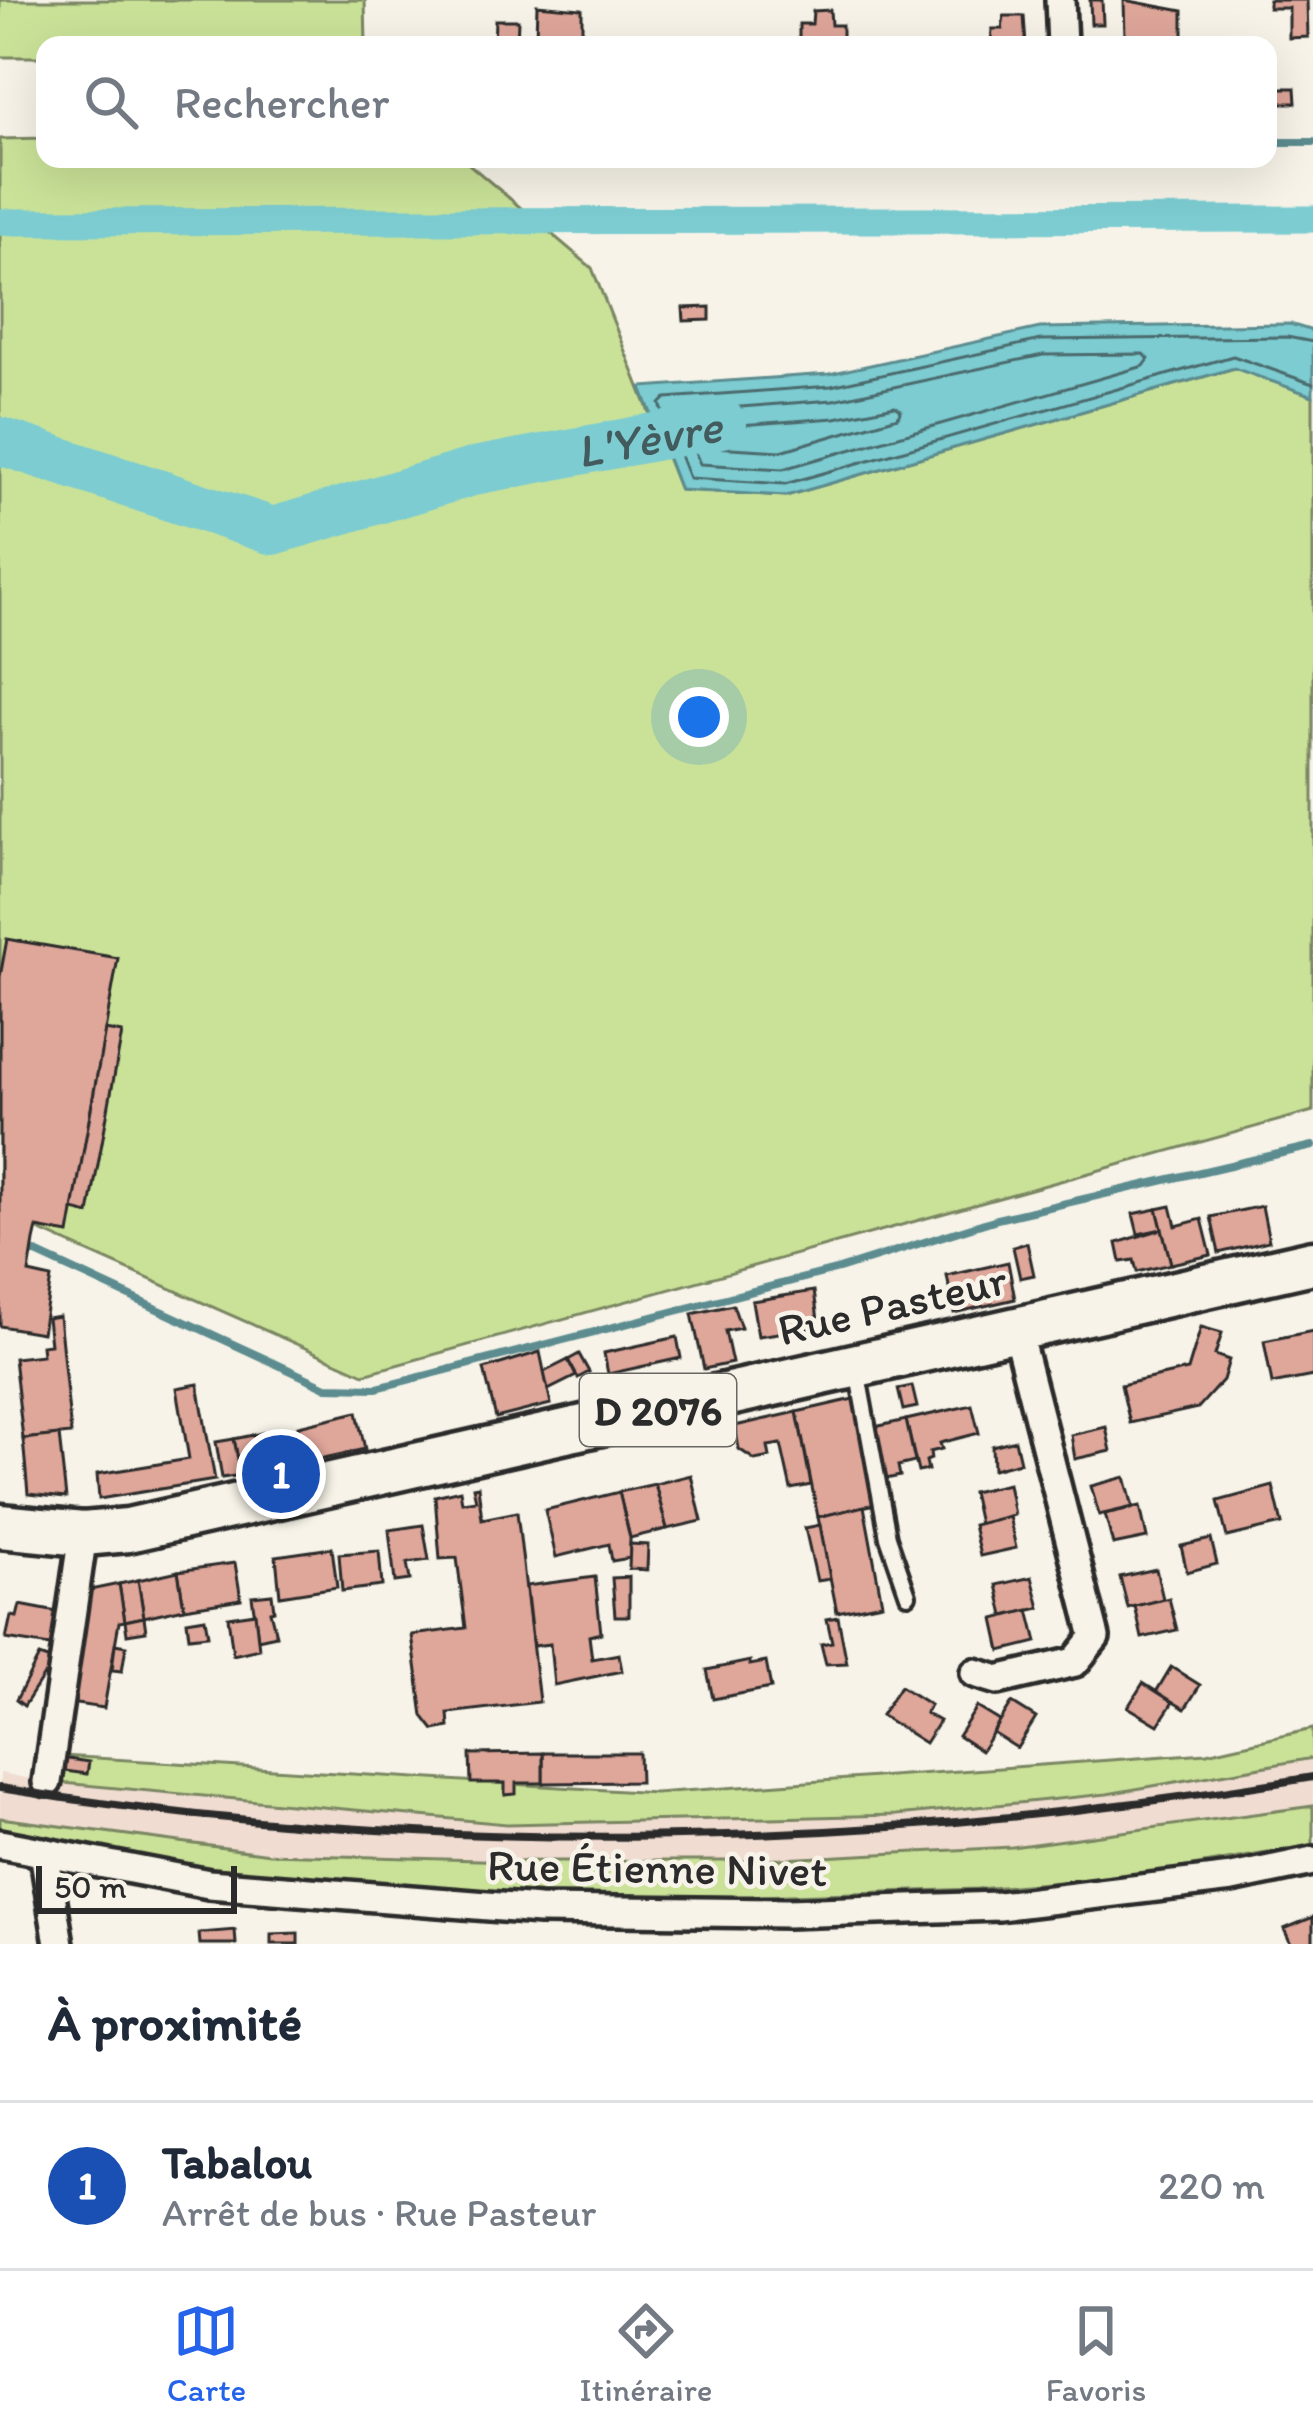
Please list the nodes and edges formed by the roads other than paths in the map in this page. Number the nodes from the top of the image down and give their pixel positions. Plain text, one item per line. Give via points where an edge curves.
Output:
1 (1060, 0) edge
2 (1062, 36) edge
3 (1313, 1262) edge
4 (1016, 1328) junction
5 (856, 1365) junction
6 (0, 1526) edge
7 (83, 1534) junction
8 (908, 1595) dead end
9 (975, 1673) dead end
10 (47, 1782) dead end
11 (0, 1844) edge
12 (44, 1852) junction
13 (1313, 1861) edge
14 (59, 1944) edge

1 - 2 street
3 - 4 main road, Rue Pasteur / D 2076
4 - 5 main road, Rue Pasteur / D 2076
4 - 9 street via 1095,1637 1075,1662 998,1680
5 - 7 main road, Rue Pasteur / D 2076
5 - 8 lane via 888,1537
6 - 7 main road, Rue Pasteur / D 2076
7 - 10 street
11 - 12 street, Rue Étienne Nivet
12 - 13 street, Rue Étienne Nivet via 278,1891 539,1910 764,1912 1075,1900
12 - 14 street

